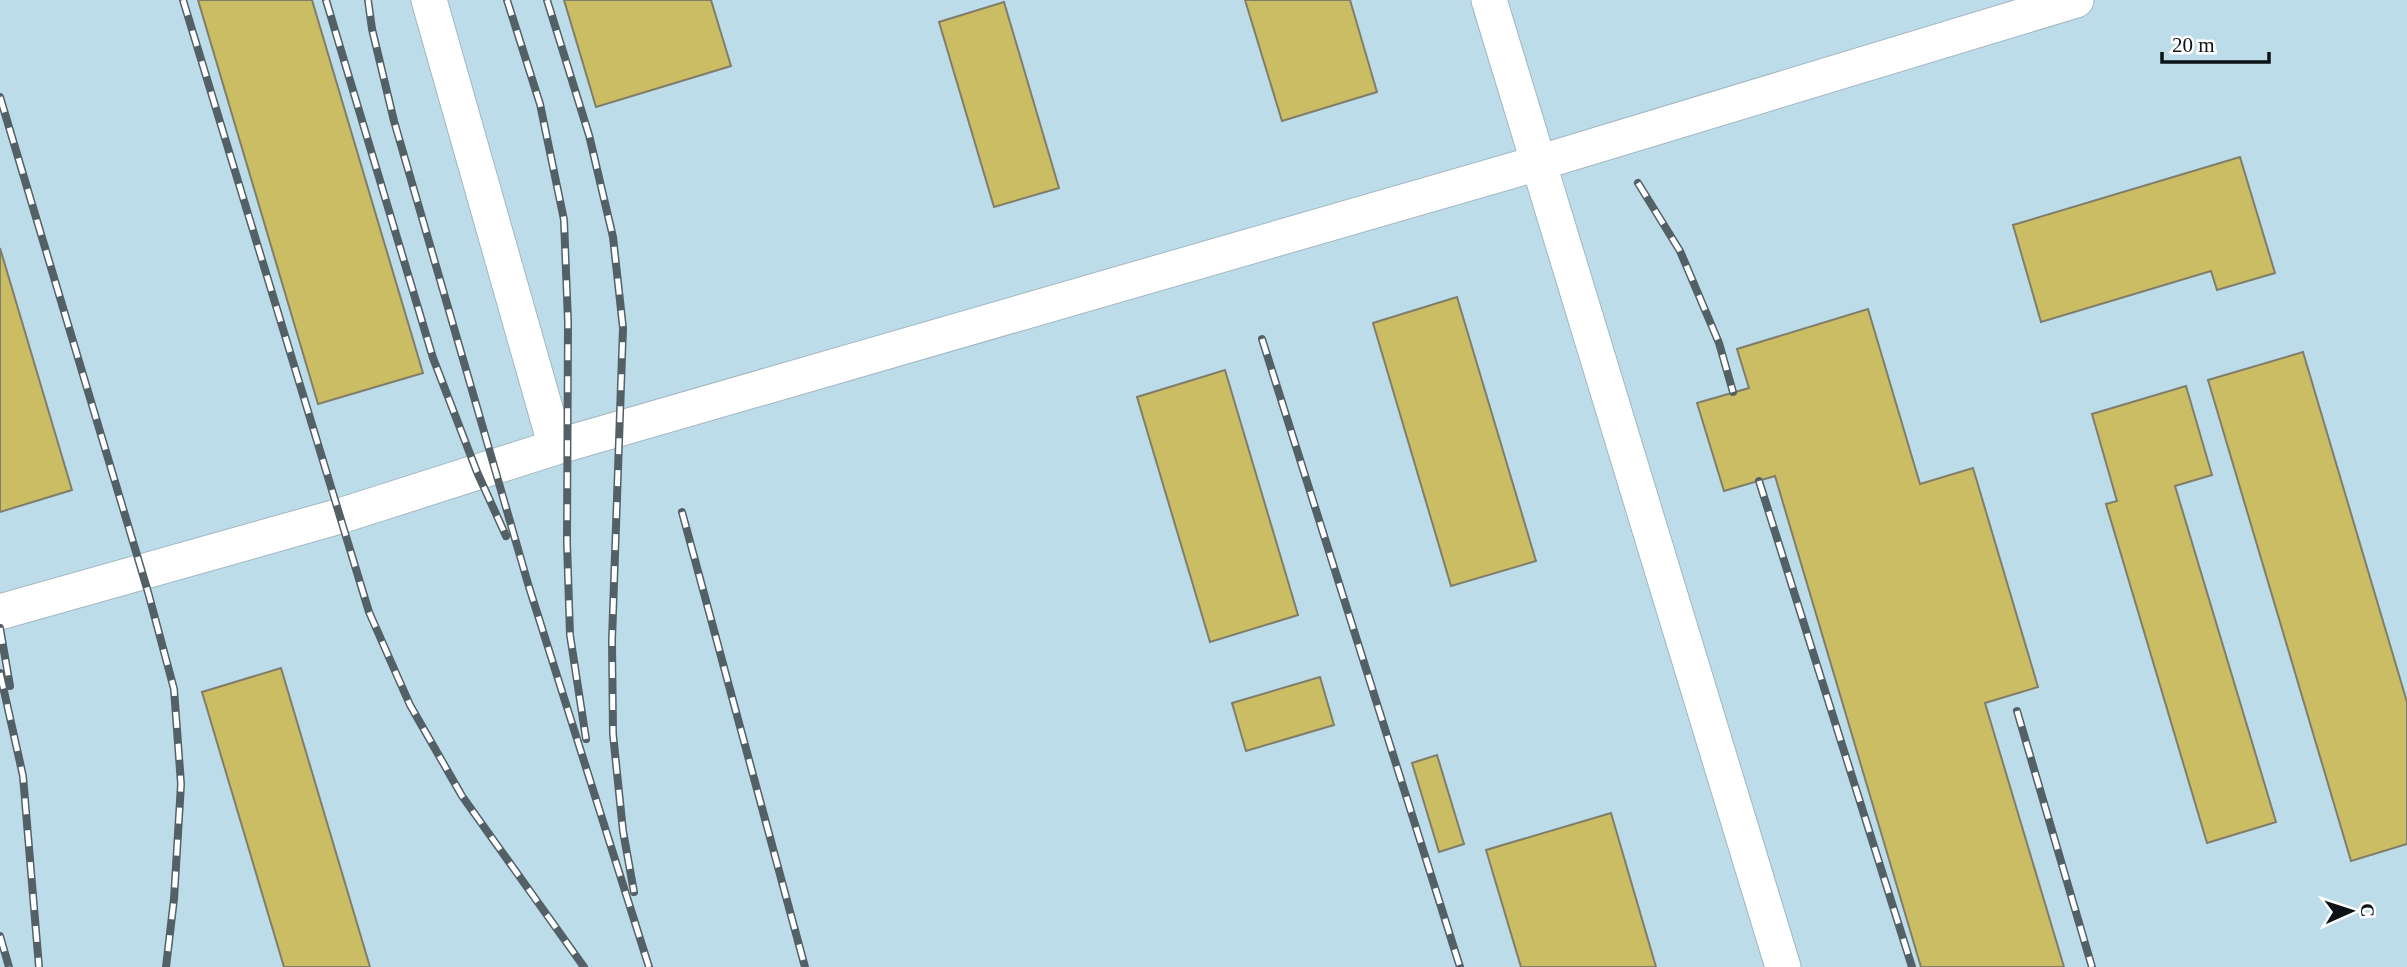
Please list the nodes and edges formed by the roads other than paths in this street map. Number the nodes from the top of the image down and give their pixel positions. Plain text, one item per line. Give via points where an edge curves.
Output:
1 (429, 0) edge
2 (1489, 0) edge
3 (2076, 0) edge
4 (1538, 163) junction
5 (556, 447) junction
6 (0, 612) edge
7 (1783, 967) edge

1 - 5 lane
2 - 4 lane
3 - 4 lane
4 - 5 lane
4 - 7 lane
5 - 6 lane via 340,516

